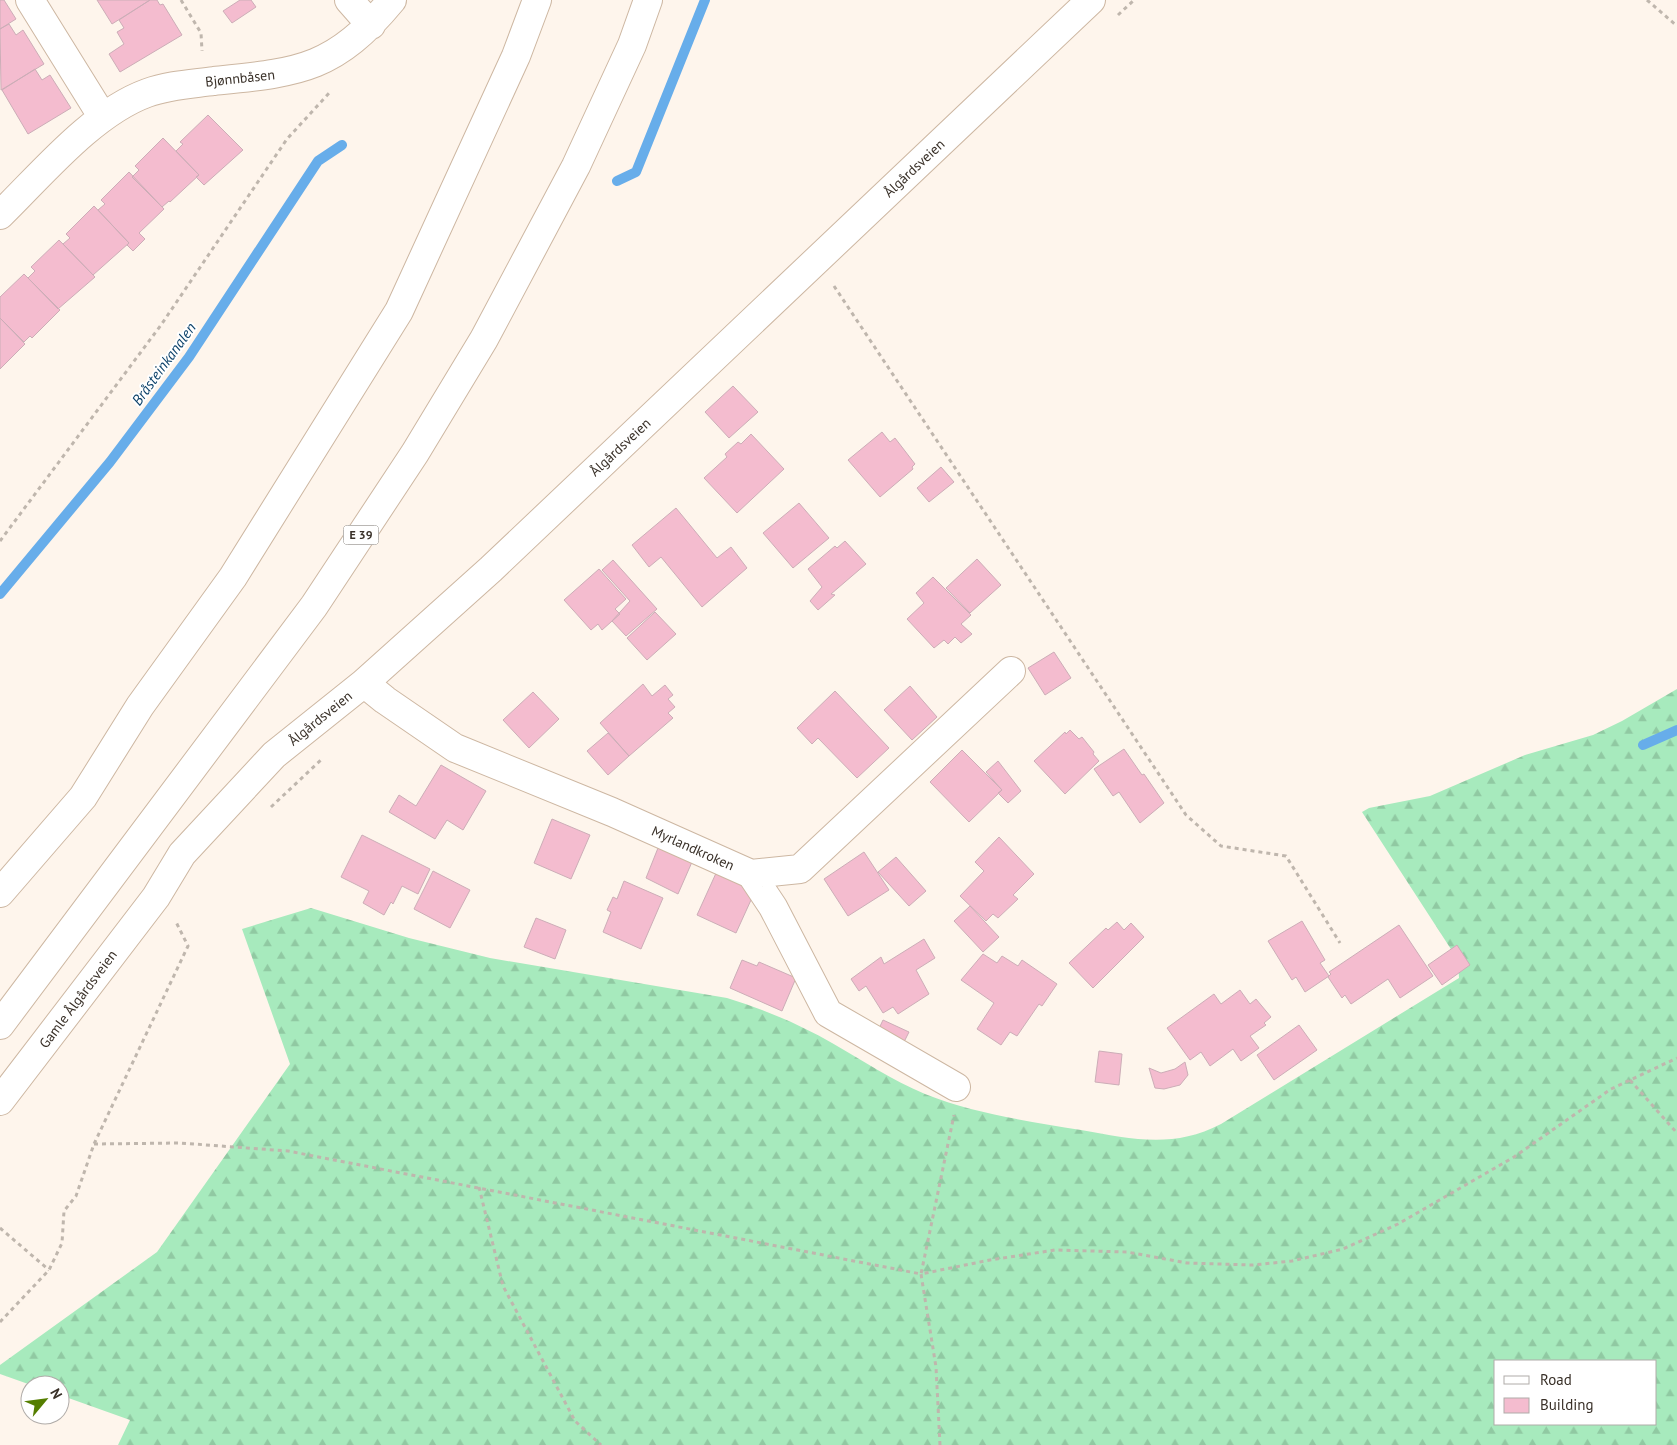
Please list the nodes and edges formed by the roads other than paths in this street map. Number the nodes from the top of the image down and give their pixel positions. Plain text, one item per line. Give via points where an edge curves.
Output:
1 (30, 0) edge
2 (349, 0) edge
3 (392, 0) edge
4 (537, 0) edge
5 (648, 0) edge
6 (1091, 0) edge
7 (371, 25) junction
8 (102, 116) junction
9 (0, 215) edge
10 (1011, 671) dead end
11 (364, 683) junction
12 (751, 874) junction
13 (0, 894) edge
14 (156, 897) joint
15 (0, 1025) edge
16 (956, 1087) dead end
17 (0, 1102) edge

1 - 8 main road
2 - 7 main road
3 - 7 main road, Bjønnbåsen
4 - 13 main road via 512,65 399,311 233,577 140,706 83,797
5 - 15 main road, E 39 via 632,45 576,166 484,339 415,453 314,606
6 - 11 main road, Ålgårdsveien via 491,569
7 - 8 main road, Bjønnbåsen via 340,52 313,65 284,74 176,85 147,93
8 - 9 main road, Bjønnbåsen
10 - 12 main road via 800,869
11 - 12 main road, Myrlandkroken via 455,748 612,812
11 - 14 main road, Ålgårdsveien via 274,755 182,854
12 - 16 main road, Myrlandkroken via 774,907 828,1013
14 - 17 main road, Gamle Ålgårdsveien

